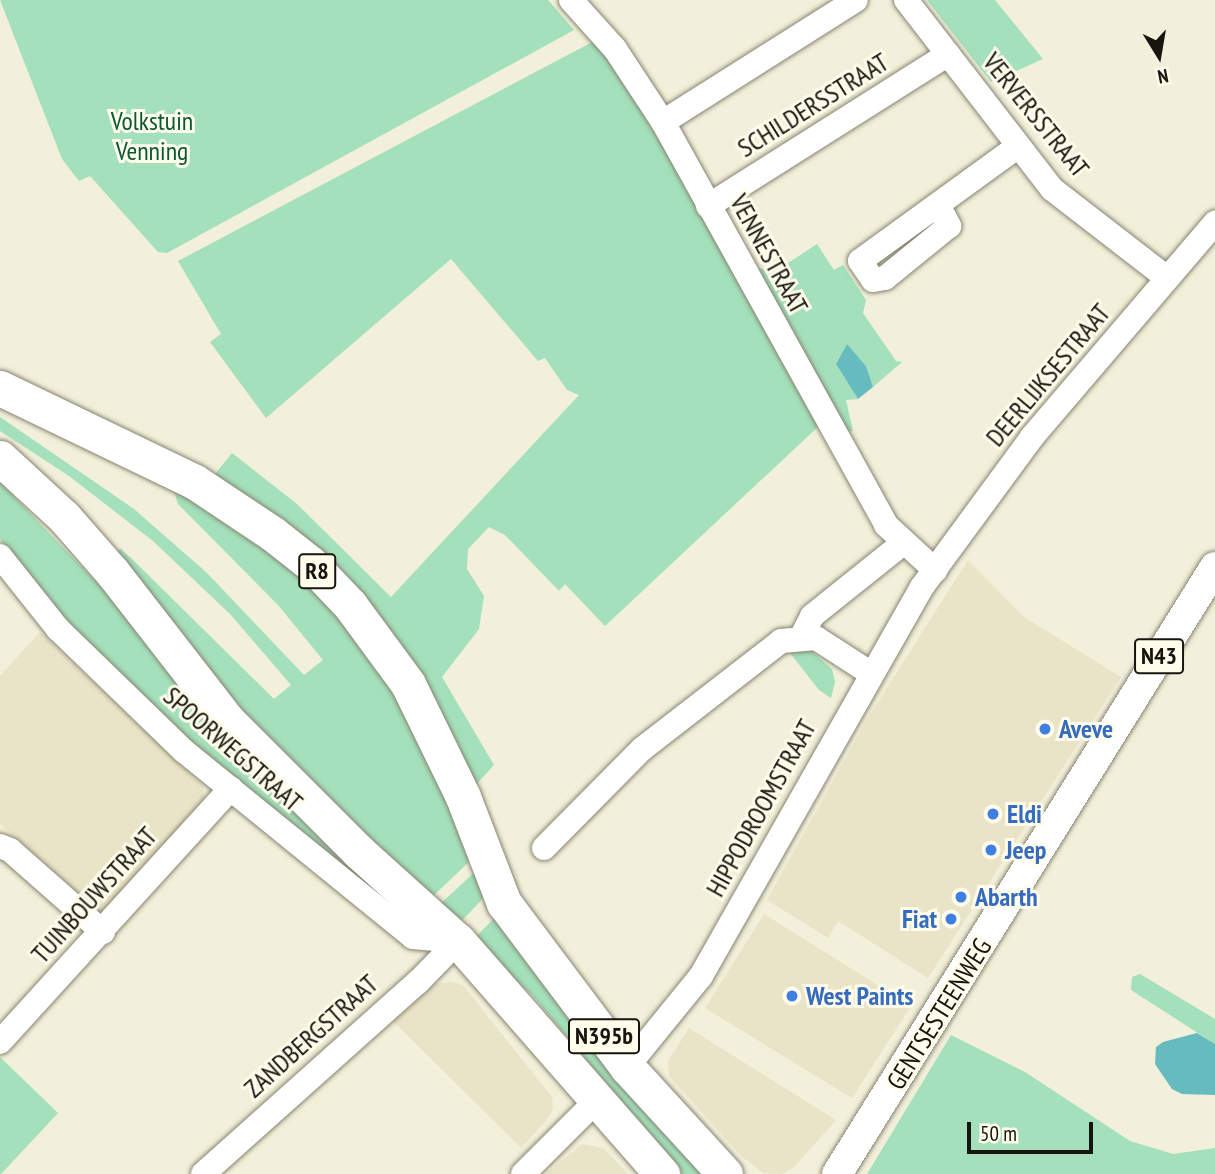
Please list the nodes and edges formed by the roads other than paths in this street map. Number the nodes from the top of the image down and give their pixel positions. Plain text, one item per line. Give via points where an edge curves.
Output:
1 (571, 0) edge
2 (856, 0) edge
3 (906, 0) edge
4 (948, 54) junction
5 (663, 122) junction
6 (1017, 147) junction
7 (938, 205) dead end
8 (708, 206) junction
9 (1215, 223) edge
10 (1167, 278) junction
11 (0, 388) edge
12 (0, 458) edge
13 (902, 544) junction
14 (0, 556) edge
15 (1215, 567) edge
16 (935, 570) junction
17 (802, 636) junction
18 (870, 673) junction
19 (231, 788) junction
20 (0, 846) edge
21 (544, 848) dead end
22 (496, 888) joint
23 (103, 932) junction
24 (458, 941) junction
25 (0, 1042) edge
26 (627, 1066) junction
27 (596, 1101) junction
28 (203, 1174) edge
29 (523, 1174) edge
30 (662, 1174) edge
31 (725, 1174) edge
32 (837, 1174) edge

1 - 5 street, VENNESTRAAT via 615,49
2 - 5 street
3 - 4 street, VERVERSSTRAAT
4 - 6 street, VERVERSSTRAAT
4 - 8 street, SCHILDERSSTRAAT
5 - 8 street, VENNESTRAAT
6 - 7 street
6 - 10 street, VERVERSSTRAAT via 1052,189
8 - 13 street, VENNESTRAAT via 886,525
9 - 10 street, DEERLIJKSESTRAAT
10 - 16 street, DEERLIJKSESTRAAT via 1032,437
11 - 22 highway, R8 via 195,482 311,564 350,605 408,684 463,797
12 - 24 highway via 64,517 113,573 228,721 359,852
13 - 16 street
13 - 17 street via 812,616
14 - 19 street, SPOORWEGSTRAAT via 58,629 184,751
15 - 32 main road, GENTSESTEENWEG / N43
16 - 18 street, HIPPODROOMSTRAAT
17 - 18 street via 829,644
17 - 21 street via 781,641 677,719 612,776
18 - 26 street, HIPPODROOMSTRAAT via 701,976
19 - 23 street, TUINBOUWSTRAAT
19 - 24 street, SPOORWEGSTRAAT via 413,937
20 - 23 street
22 - 26 highway, N395b via 524,932
23 - 25 street, TUINBOUWSTRAAT
24 - 27 highway
24 - 28 street, ZANDBERGSTRAAT
26 - 31 highway, N395b
27 - 29 street
27 - 30 highway

